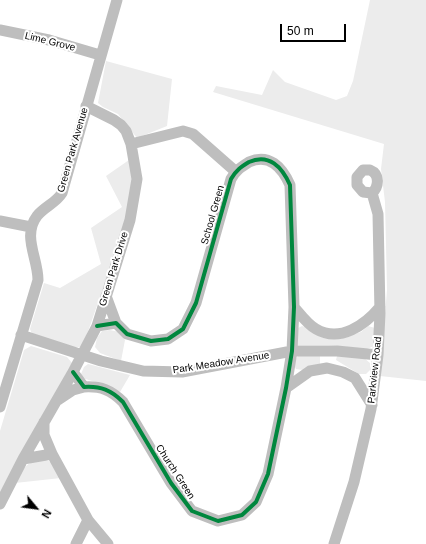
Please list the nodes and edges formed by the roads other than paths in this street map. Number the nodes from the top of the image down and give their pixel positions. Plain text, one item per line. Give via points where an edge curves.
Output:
1 (116, 0) edge
2 (0, 30) edge
3 (100, 55) junction
4 (86, 106) junction
5 (131, 144) junction
6 (235, 171) junction
7 (372, 193) dead end
8 (0, 221) edge
9 (31, 227) junction
10 (106, 296) junction
11 (294, 307) junction
12 (380, 307) junction
13 (116, 323) junction
14 (97, 326) junction
15 (21, 335) junction
16 (292, 351) junction
17 (82, 355) junction
18 (378, 355) junction
19 (73, 372) junction
20 (84, 387) junction
21 (286, 388) junction
22 (56, 401) junction
23 (372, 405) junction
24 (0, 407) edge
25 (44, 421) junction
26 (52, 454) junction
27 (23, 459) junction
28 (0, 504) edge
29 (88, 520) junction
30 (76, 544) edge
31 (108, 544) edge
32 (334, 544) edge

1 - 3 street, Green Park Avenue
2 - 3 street, Lime Grove via 49,40
3 - 4 street, Green Park Avenue
4 - 5 street, Green Park Drive via 121,125
4 - 9 street, Green Park Avenue via 62,193 37,216
5 - 6 street via 187,132 193,134
5 - 10 street, Green Park Drive via 137,179 130,220
6 - 11 street via 261,159 274,163 286,175 290,185
6 - 13 street, School Green via 196,303 183,329 168,339 151,341 127,334
7 - 12 street, Parkview Road via 378,214
8 - 9 street
9 - 15 street via 30,243 38,280
10 - 13 street
10 - 14 street, Green Park Drive
11 - 12 street via 308,324 317,330 335,335 365,322
11 - 16 street
12 - 18 street, Parkview Road
13 - 14 street
14 - 17 street, Green Park Drive
15 - 17 street, Park Meadow Avenue
15 - 24 street
16 - 17 street, Park Meadow Avenue via 176,372 143,371
16 - 18 street, Park Meadow Avenue via 337,351
16 - 21 street, Church Green
17 - 19 street, Green Park Drive
18 - 23 street, Parkview Road
19 - 20 street
19 - 22 street, Green Park Drive
20 - 21 street, Church Green via 100,388 114,393 123,402 171,483 192,511 218,521 242,515 256,502 268,474
20 - 22 street, Church Green via 73,390
21 - 23 street via 310,371 327,368 355,378
22 - 25 street, Green Park Drive
23 - 32 street, Parkview Road via 354,482
25 - 26 street via 44,434
25 - 27 street, Green Park Drive
26 - 27 street
26 - 29 street
27 - 28 street, Green Park Drive
29 - 30 street
29 - 31 street

